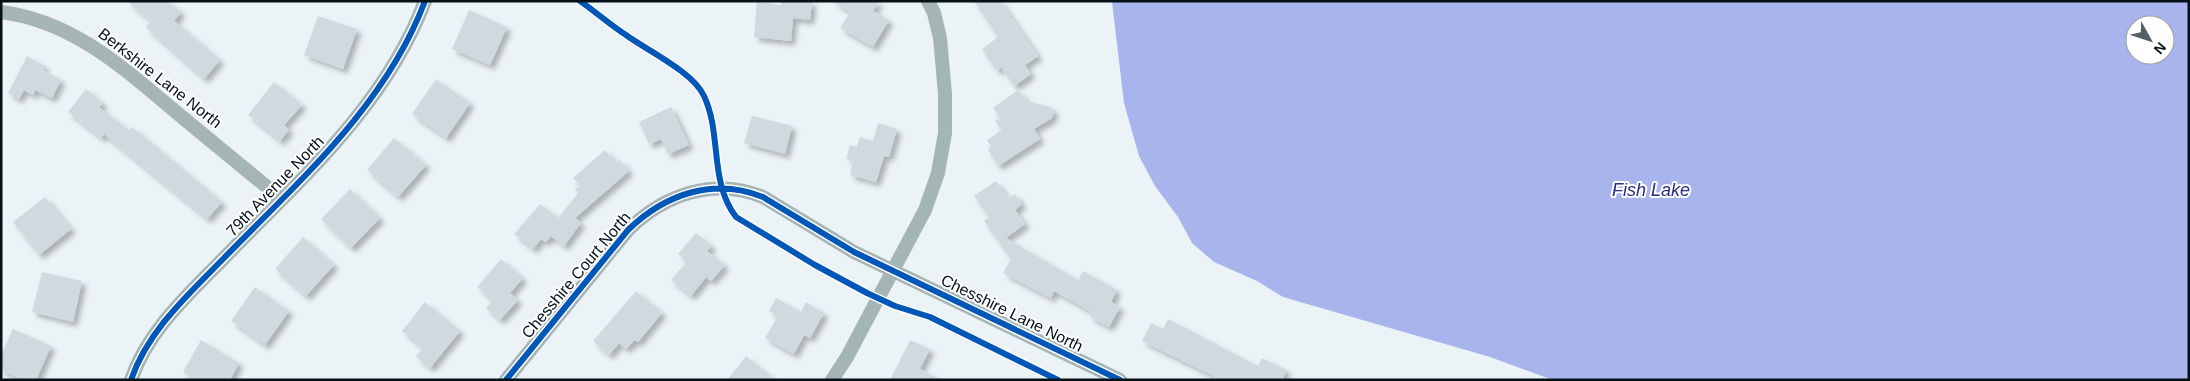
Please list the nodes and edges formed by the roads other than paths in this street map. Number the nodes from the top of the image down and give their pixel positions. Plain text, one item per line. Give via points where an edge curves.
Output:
1 (426, 1) edge
2 (928, 1) edge
3 (1, 12) edge
4 (282, 199) junction
5 (892, 270) junction
6 (131, 380) edge
7 (506, 380) edge
8 (832, 380) edge
9 (1120, 380) edge

1 - 4 street, 79th Avenue North via 398,57 371,99 321,159
2 - 5 street via 940,38 945,133 938,173 924,210
3 - 4 street, Berkshire Lane North via 41,20 76,35 108,55
4 - 6 street, 79th Avenue North via 164,322 147,346
5 - 7 street, Chesshire Court North via 749,192 723,188 696,190 659,204 628,230
5 - 8 street
5 - 9 street, Chesshire Lane North

